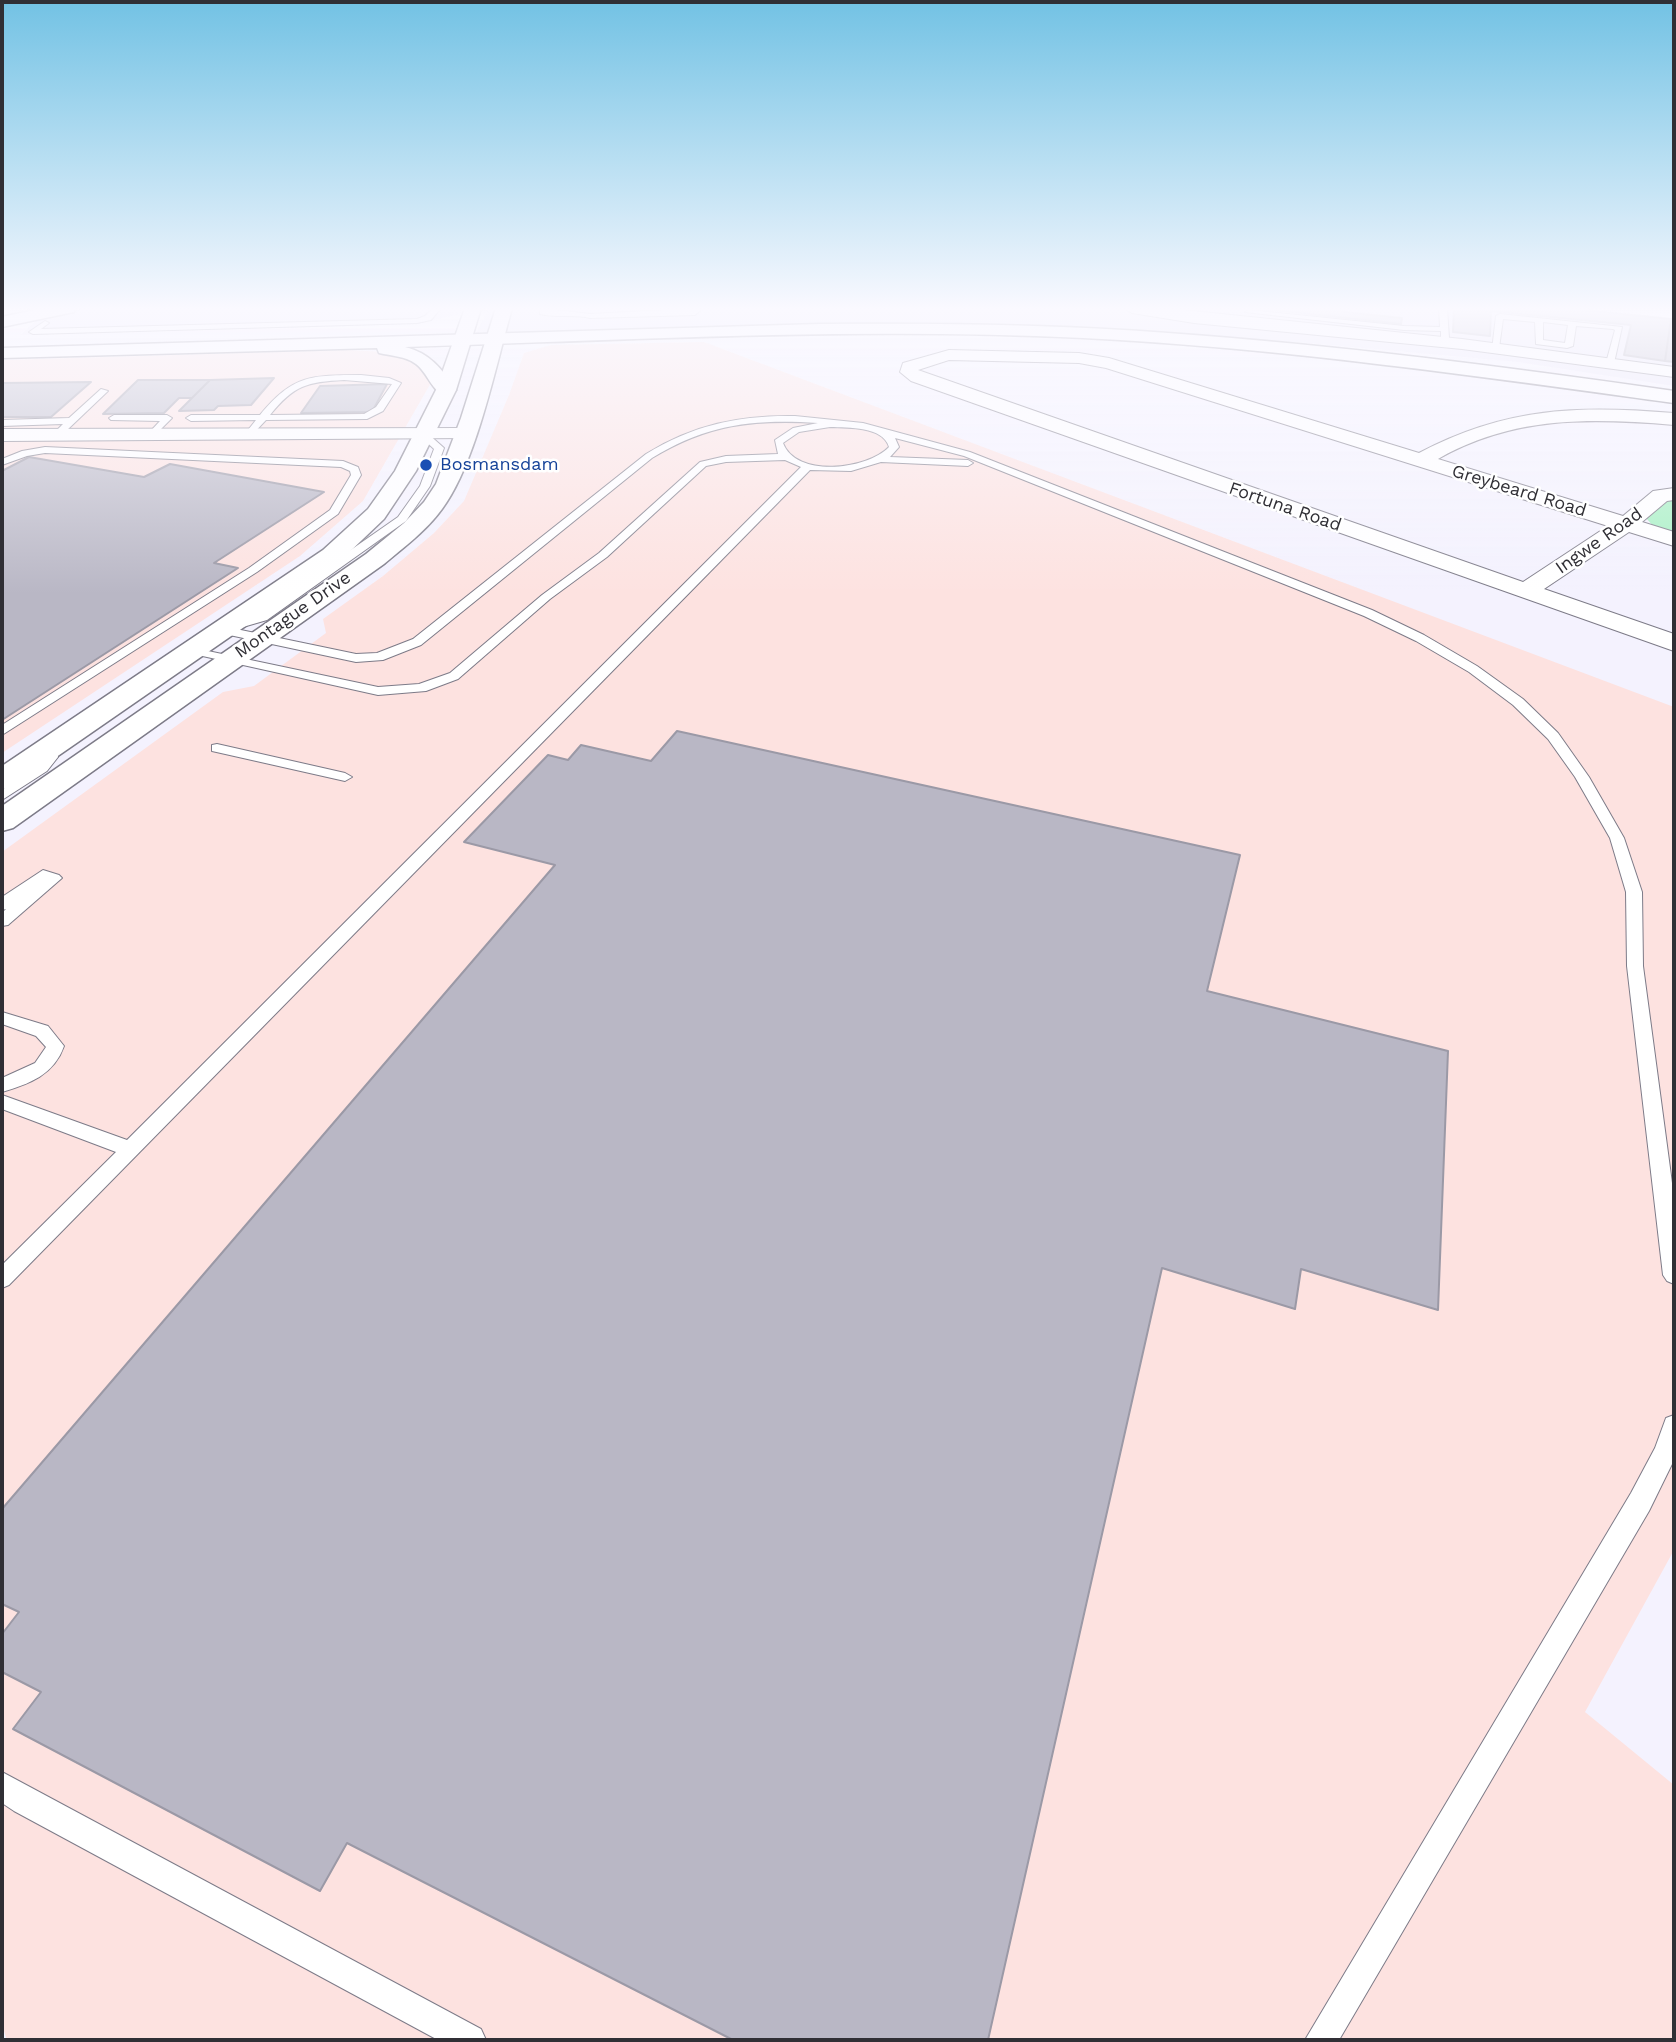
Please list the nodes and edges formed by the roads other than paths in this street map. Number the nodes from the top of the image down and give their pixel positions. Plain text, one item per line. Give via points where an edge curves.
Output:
1 (91, 403) edge
2 (277, 403) edge
3 (383, 403) edge
4 (439, 403) edge
5 (475, 403) edge
6 (992, 403) edge
7 (1237, 403) edge
8 (114, 418) dead end
9 (191, 418) dead end
10 (264, 418) junction
11 (1674, 419) edge
12 (72, 421) junction
13 (2, 423) edge
14 (848, 424) junction
15 (876, 430) junction
16 (423, 434) junction
17 (465, 434) junction
18 (2, 435) edge
19 (57, 435) junction
20 (152, 435) junction
21 (250, 435) junction
22 (784, 457) junction
23 (883, 460) junction
24 (1421, 460) junction
25 (2, 462) edge
26 (808, 466) junction
27 (1009, 472) junction
28 (1674, 494) edge
29 (1626, 524) junction
30 (1674, 538) edge
31 (1525, 591) junction
32 (224, 630) junction
33 (260, 638) junction
34 (1674, 643) edge
35 (193, 650) junction
36 (230, 659) junction
37 (2, 732) edge
38 (50, 748) junction
39 (216, 748) dead end
40 (345, 777) dead end
41 (2, 780) edge
42 (2, 796) edge
43 (2, 821) edge
44 (2, 905) edge
45 (2, 921) edge
46 (2, 1018) edge
47 (2, 1085) edge
48 (2, 1102) edge
49 (130, 1149) junction
50 (1674, 1275) edge
51 (2, 1279) edge
52 (1674, 1426) edge
53 (2, 1786) edge
54 (470, 2040) edge
55 (1321, 2040) edge

1 - 12 lane
2 - 10 lane
3 - 10 lane via 368,417
4 - 16 main road, Montague Drive
5 - 17 main road, Montague Drive
6 - 31 street, Fortuna Road
7 - 24 street, Greybeard Road
8 - 20 lane via 167,418
9 - 10 lane
10 - 21 lane
11 - 24 street via 1548,416 1468,435
12 - 13 lane
12 - 19 lane
14 - 15 lane
14 - 22 lane via 812,426 785,435 778,442
14 - 33 lane via 755,418 678,438 404,649 356,658
15 - 23 lane via 893,441 894,447
15 - 27 lane via 967,454
16 - 17 street
16 - 21 street
16 - 32 main road, Montague Drive via 392,497 366,526
17 - 33 main road, Montague Drive via 447,484 412,528
18 - 19 street
19 - 20 street
20 - 21 street
22 - 26 lane
22 - 36 lane via 703,464 603,555 446,680 421,688 378,691
23 - 26 lane via 855,468
23 - 27 lane via 957,461
24 - 29 street, Greybeard Road
25 - 37 lane via 45,450 342,464 355,469 356,475 334,512 253,570
26 - 49 lane
27 - 50 lane via 1368,613 1420,638 1518,702 1553,736 1617,838 1634,892 1635,967
28 - 29 street, Ingwe Road via 1661,496
29 - 30 street, Greybeard Road
29 - 31 street, Ingwe Road
31 - 34 street, Fortuna Road
32 - 33 lane
32 - 35 main road, Montague Drive
33 - 36 main road, Montague Drive
35 - 36 lane
35 - 38 main road, Montague Drive
36 - 43 main road, Montague Drive
38 - 41 main road, Montague Drive
38 - 42 lane via 51,757 42,768
39 - 40 lane
44 - 45 lane via 49,877
46 - 47 lane via 42,1031 55,1046 45,1065
48 - 49 lane
49 - 51 lane
52 - 55 lane via 1640,1502
53 - 54 lane

